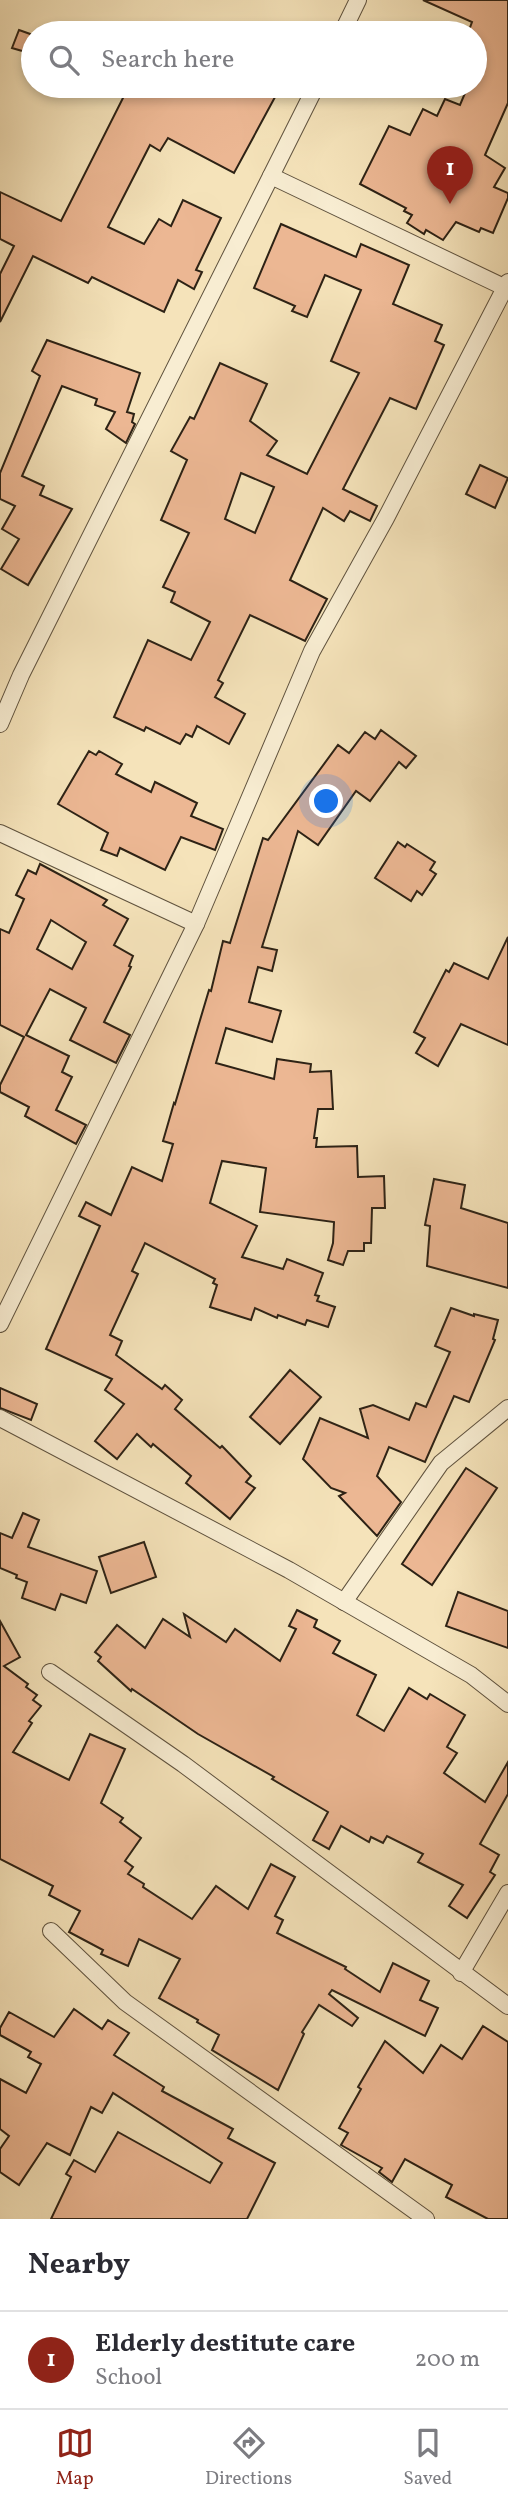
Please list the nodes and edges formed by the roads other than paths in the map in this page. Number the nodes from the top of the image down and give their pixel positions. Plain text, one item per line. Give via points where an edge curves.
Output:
1 (358, 0) edge
2 (348, 21) edge
3 (310, 98) edge
4 (271, 176) junction
5 (507, 286) edge
6 (0, 724) edge
7 (0, 833) edge
8 (196, 924) junction
9 (0, 1324) edge
10 (508, 1408) edge
11 (0, 1418) edge
12 (345, 1602) junction
13 (50, 1672) dead end
14 (508, 1704) edge
15 (508, 1893) edge
16 (51, 1931) dead end
17 (461, 1973) junction
18 (508, 2006) edge
19 (426, 2219) edge

1 - 2 street
3 - 4 street
4 - 5 street
4 - 6 street
5 - 8 street via 312,650
7 - 8 street
8 - 9 street
10 - 12 street via 441,1463
11 - 12 street
12 - 14 street via 471,1675
13 - 17 street via 183,1764
15 - 17 street
16 - 19 street via 125,2002
17 - 18 street

